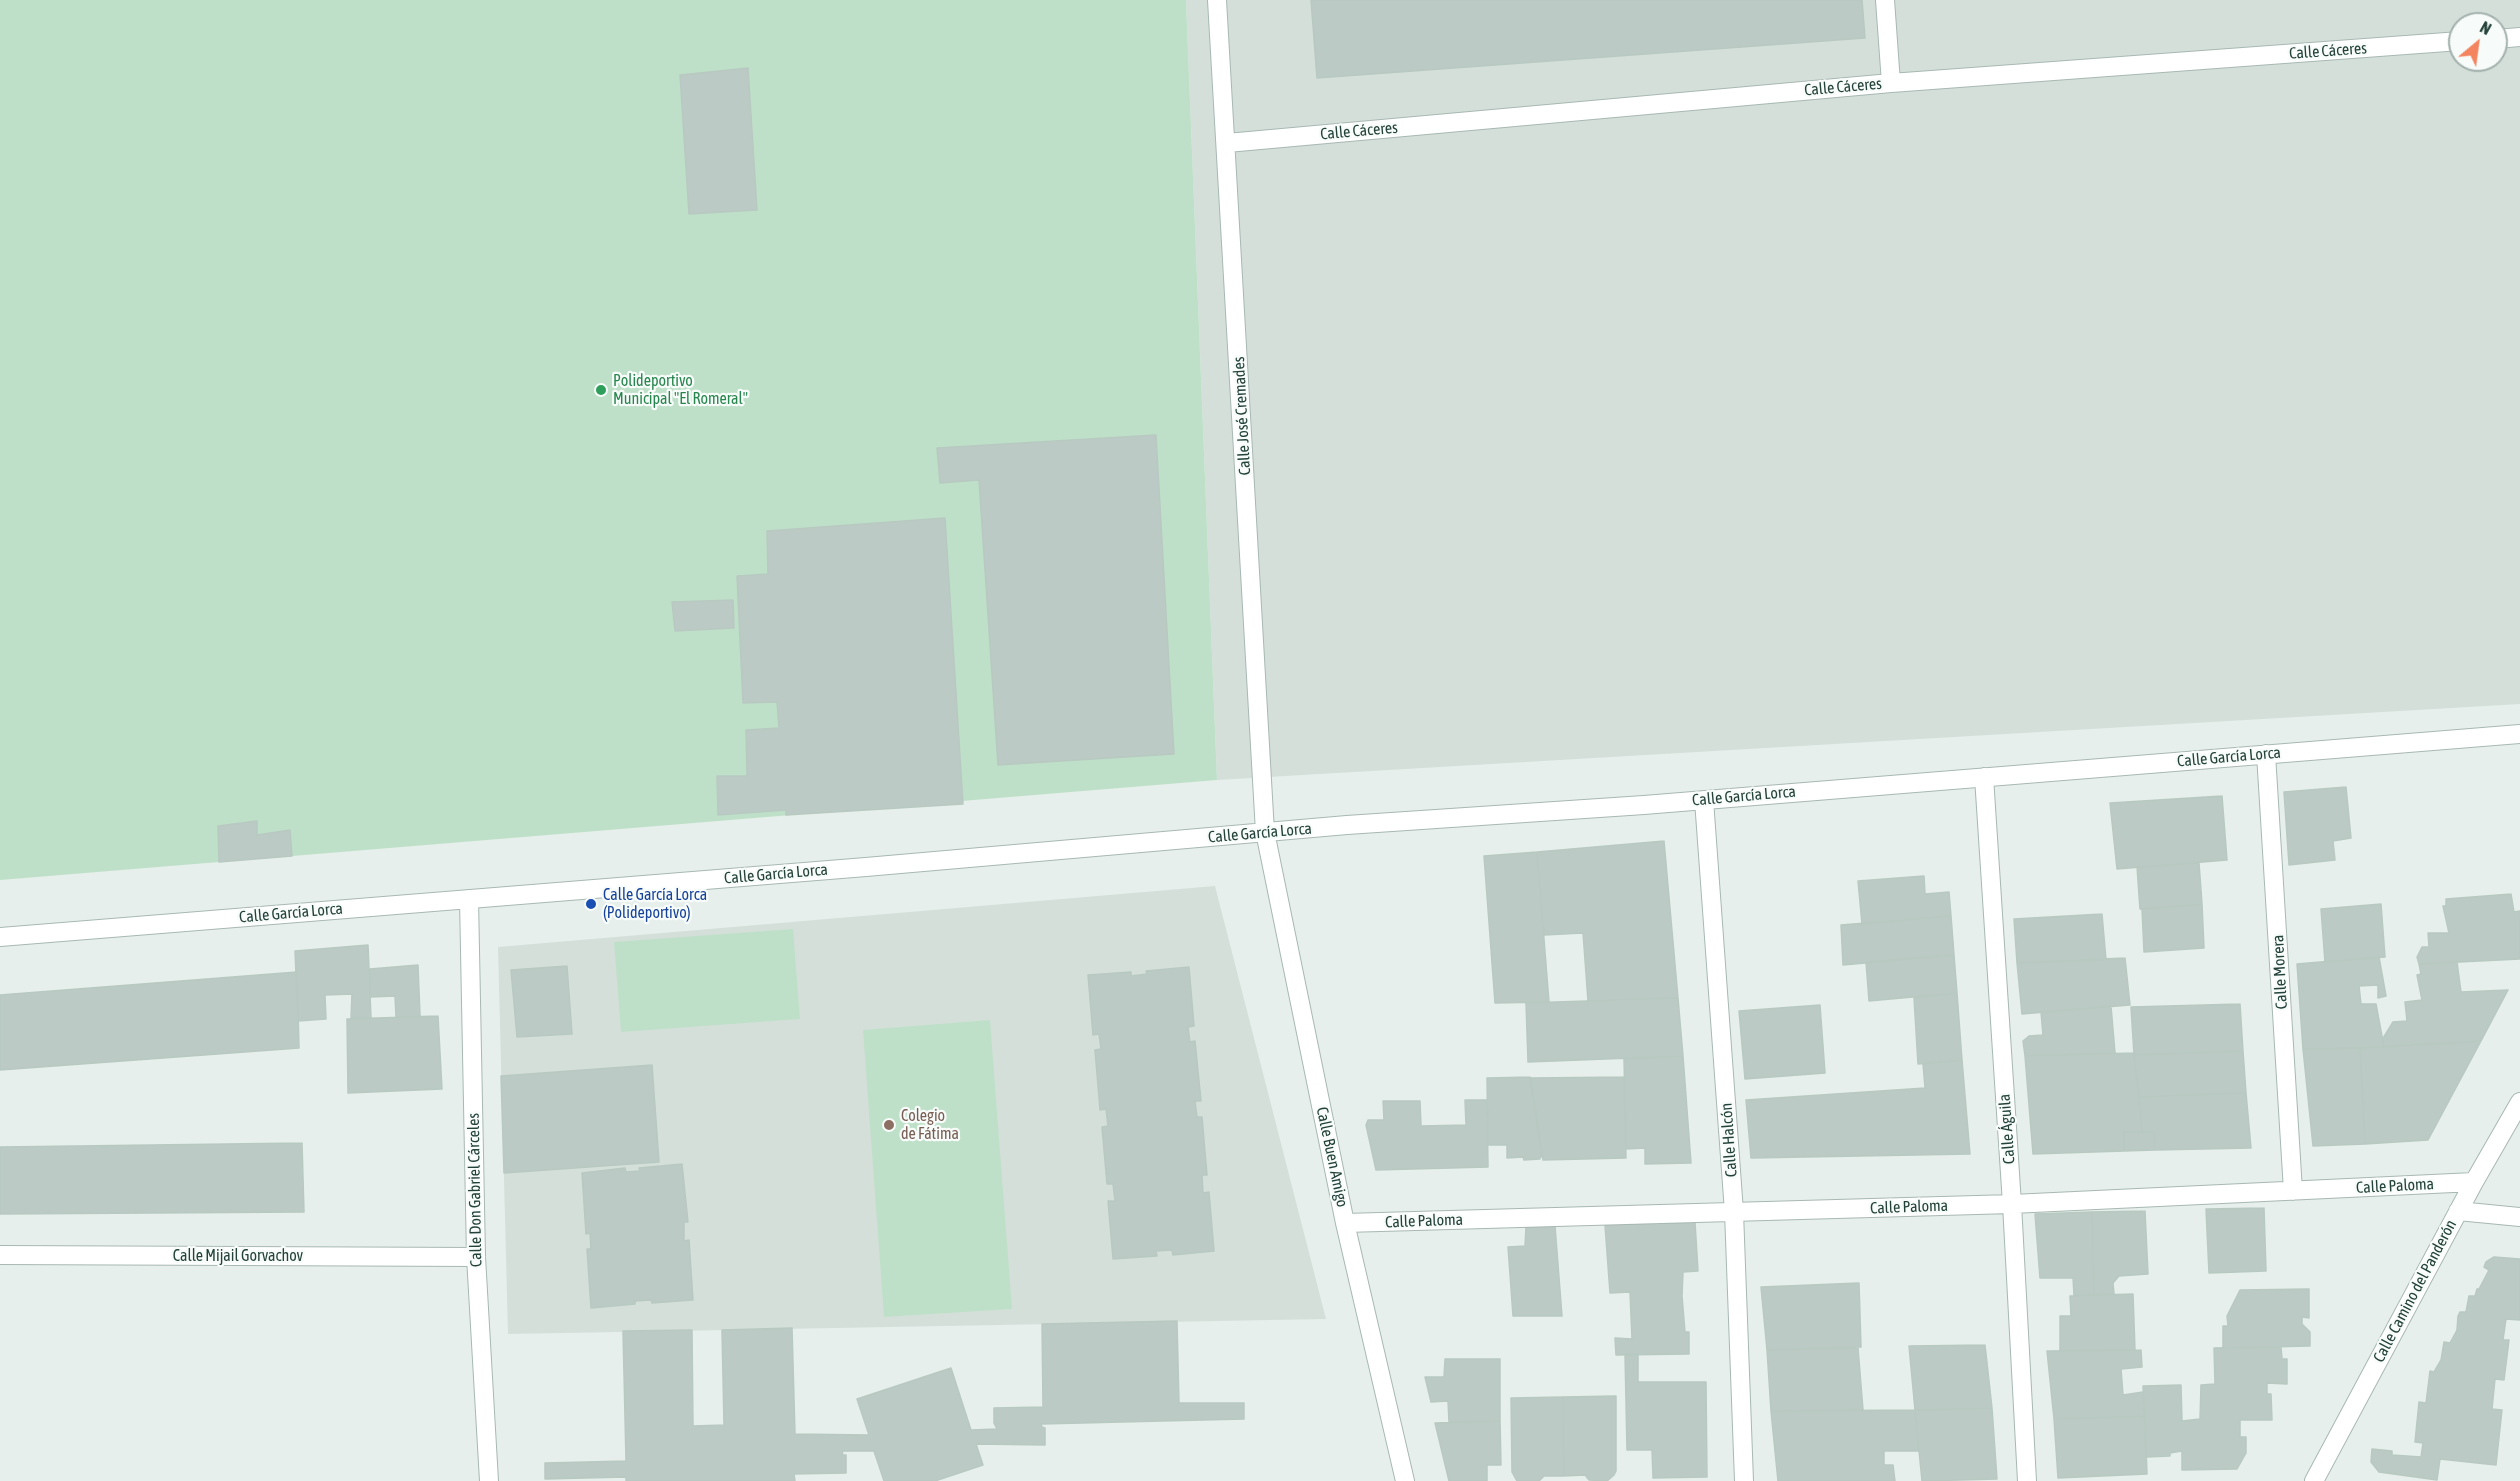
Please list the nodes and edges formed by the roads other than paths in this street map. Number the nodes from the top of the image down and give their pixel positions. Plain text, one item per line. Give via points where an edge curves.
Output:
1 (1217, 0) edge
2 (1885, 0) edge
3 (2448, 42) edge
4 (1891, 83) junction
5 (1227, 143) junction
6 (2520, 734) edge
7 (2266, 754) junction
8 (1984, 777) junction
9 (1704, 800) junction
10 (1265, 832) junction
11 (469, 899) junction
12 (0, 937) edge
13 (2520, 1102) edge
14 (2474, 1182) junction
15 (2293, 1191) junction
16 (2012, 1204) junction
17 (2458, 1211) junction
18 (1734, 1212) junction
19 (2520, 1217) edge
20 (1345, 1223) junction
21 (0, 1255) edge
22 (476, 1257) junction
23 (489, 1481) edge
24 (1405, 1481) edge
25 (1744, 1481) edge
26 (2027, 1481) edge
27 (2314, 1481) edge

1 - 5 street, Calle José Cremades
2 - 4 street
3 - 4 street, Calle Cáceres
4 - 5 street, Calle Cáceres
5 - 10 street, Calle José Cremades
6 - 7 street, Calle García Lorca
7 - 8 street, Calle García Lorca
7 - 15 street, Calle Morera
8 - 9 street, Calle García Lorca
8 - 16 street, Calle Águila
9 - 10 street, Calle García Lorca
9 - 18 street, Calle Halcón
10 - 11 street, Calle García Lorca
10 - 20 street, Calle Buen Amigo
11 - 12 street, Calle García Lorca
11 - 22 street, Calle Don Gabriel Cárceles
13 - 14 street, Calle Camino del Panderón
14 - 15 street, Calle Paloma
14 - 17 street, Calle Camino del Panderón
15 - 16 street, Calle Paloma
16 - 18 street, Calle Paloma
16 - 26 street, Calle Águila
17 - 19 street
17 - 27 street, Calle Camino del Panderón
18 - 20 street, Calle Paloma
18 - 25 street, Calle Halcón
20 - 24 street, Calle Buen Amigo
21 - 22 street, Calle Mijail Gorvachov
22 - 23 street, Calle Don Gabriel Cárceles

